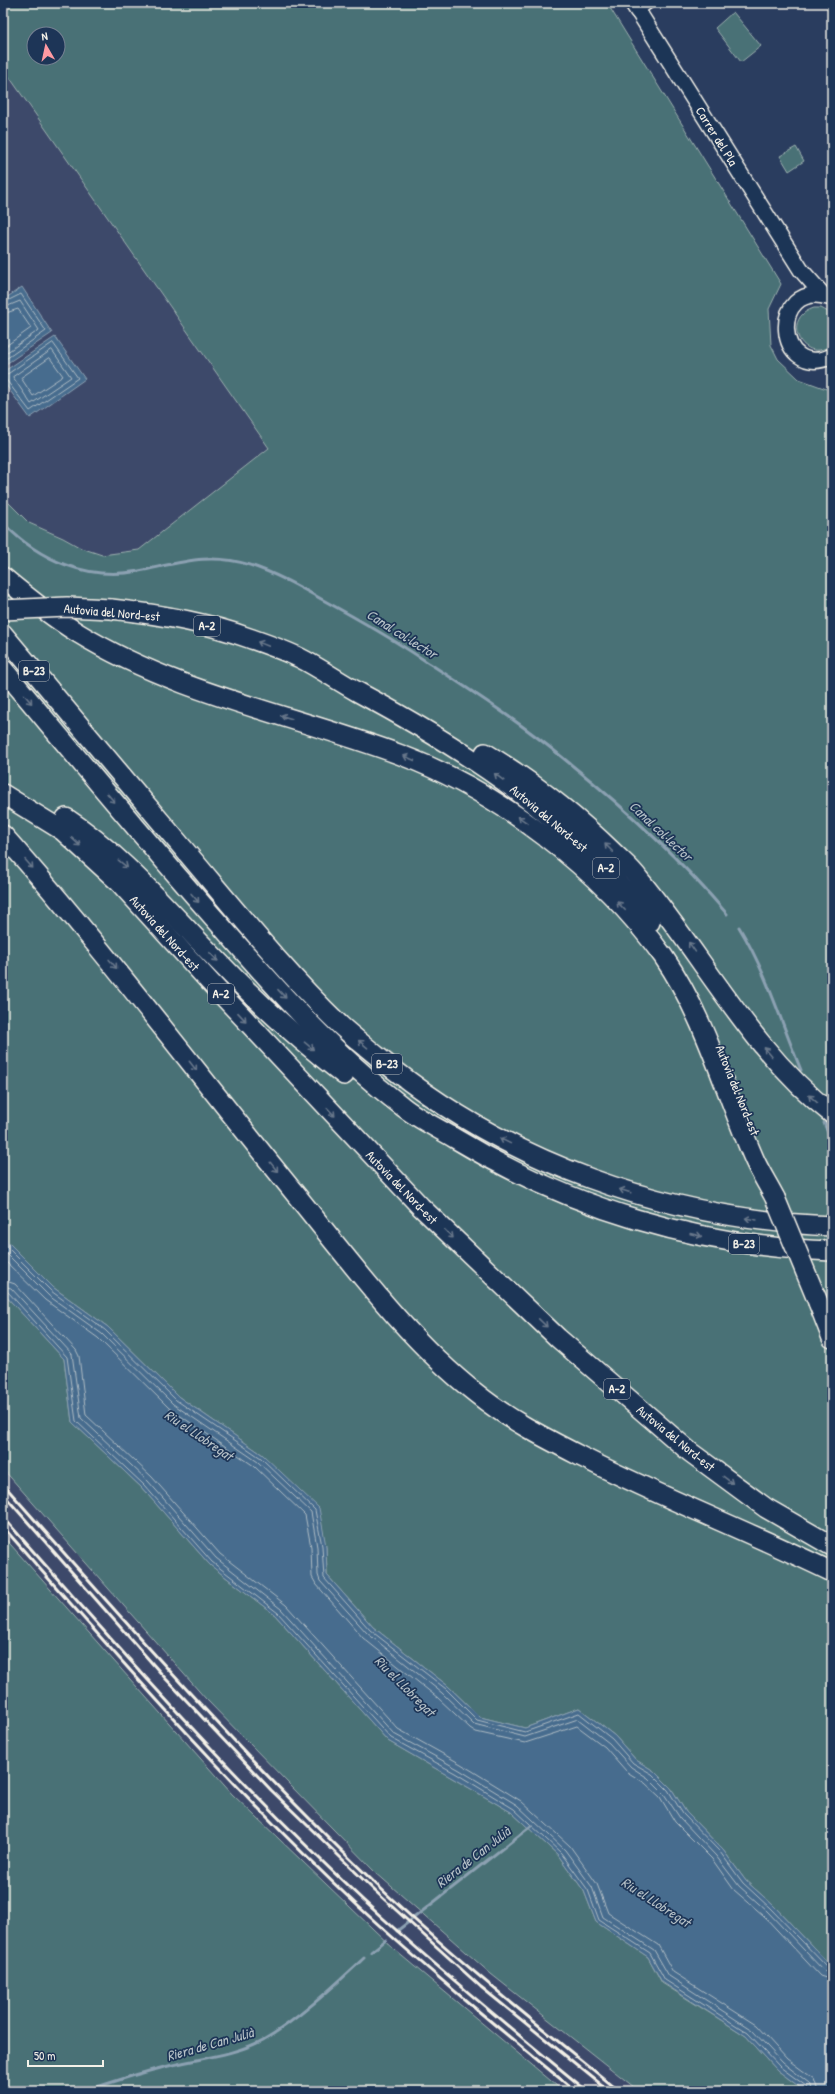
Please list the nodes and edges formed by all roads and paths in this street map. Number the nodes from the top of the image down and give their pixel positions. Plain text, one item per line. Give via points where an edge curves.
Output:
1 (640, 6) edge
2 (801, 270) junction
3 (828, 298) edge
4 (800, 301) junction
5 (829, 361) edge
6 (3, 577) edge
7 (3, 610) edge
8 (3, 634) edge
9 (299, 658) junction
10 (3, 669) edge
11 (7, 790) edge
12 (3, 835) edge
13 (832, 1114) edge
14 (775, 1198) junction
15 (832, 1226) edge
16 (658, 1227) junction
17 (832, 1251) edge
18 (832, 1338) edge
19 (832, 1546) edge
20 (832, 1572) edge

1 - 2 main road, Carrer del Pla
2 - 3 main road, Carrer del Pla
2 - 4 main road, Carrer del Pla
3 - 4 main road via 809,297
4 - 5 main road via 786,319 788,340 796,352 804,357
14 -> 6 highway, A-2 via 756,1161 698,1018 663,957 622,907 554,843 506,808 455,779 403,755 183,683 120,656 78,634
9 -> 7 highway, Autovia del Nord-est / A-2, bridge via 211,627 143,612 68,607
15 -> 8 highway, B-23 via 755,1220 697,1210 620,1190 561,1168 483,1130 408,1082 341,1026 275,958
13 -> 9 highway via 794,1082 766,1050 638,877 592,832 551,797 513,770 454,734 363,682
14 -> 9 highway, Autovia del Nord-est / A-2 via 766,1160 729,1064 703,1007 669,948 628,891 599,860 556,821 482,765 399,714
10 -> 16 highway, B-23 via 179,879 261,972 335,1050 404,1108 486,1157 567,1195
11 -> 16 highway via 68,819 131,870 218,962 270,1012 333,1066 446,1149 503,1177 590,1214 626,1223
11 -> 19 highway, Autovia del Nord-est / A-2 via 63,830 120,883 421,1207 558,1338 690,1452 766,1508
12 -> 20 highway via 124,976 222,1104 370,1286 421,1343 456,1376 499,1410 549,1440 611,1472
14 - 18 highway, Autovia del Nord-est / A-2, bridge
16 -> 17 highway, B-23 via 754,1246

